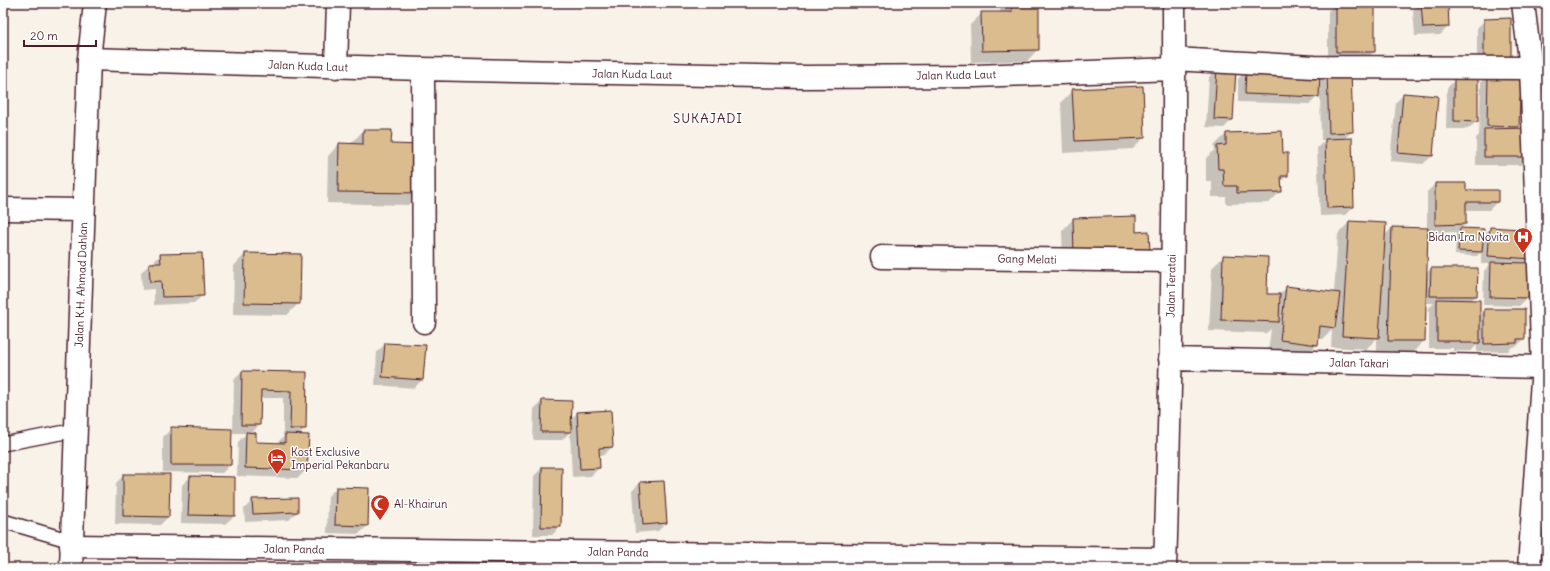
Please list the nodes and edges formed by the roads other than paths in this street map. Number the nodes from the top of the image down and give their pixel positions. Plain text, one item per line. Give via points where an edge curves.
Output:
1 (95, 3) edge
2 (338, 3) edge
3 (1174, 3) edge
4 (1523, 3) edge
5 (89, 59) junction
6 (1174, 64) junction
7 (336, 67) junction
8 (1531, 68) junction
9 (423, 69) junction
10 (3, 210) edge
11 (83, 210) junction
12 (882, 257) dead end
13 (1172, 261) junction
14 (424, 322) dead end
15 (1170, 359) junction
16 (1545, 366) edge
17 (76, 430) junction
18 (3, 444) edge
19 (3, 521) edge
20 (71, 543) junction
21 (619, 560) edge
22 (857, 561) edge
23 (1165, 564) edge
24 (70, 568) edge
25 (1529, 568) edge

1 - 5 street, Jalan K.H. Ahmad Dahlan
2 - 7 street
3 - 6 street, Jalan Teratai
4 - 8 street
5 - 7 street, Jalan Kuda Laut
5 - 11 street, Jalan K.H. Ahmad Dahlan
6 - 8 street, Jalan Kuda Laut
6 - 9 street, Jalan Kuda Laut via 975,76 803,77
6 - 13 street, Jalan Teratai
7 - 9 street, Jalan Kuda Laut
8 - 16 street
9 - 14 street
10 - 11 street
11 - 17 street, Jalan K.H. Ahmad Dahlan
12 - 13 street, Gang Melati
13 - 15 street, Jalan Teratai
15 - 16 street, Jalan Takari
15 - 23 street, Jalan Teratai
16 - 25 street
17 - 18 lane
17 - 20 street, Jalan K.H. Ahmad Dahlan
19 - 20 lane
20 - 21 street, Jalan Panda
20 - 24 street, Jalan K.H. Ahmad Dahlan
21 - 22 street, Jalan Panda
22 - 23 street, Jalan Panda

